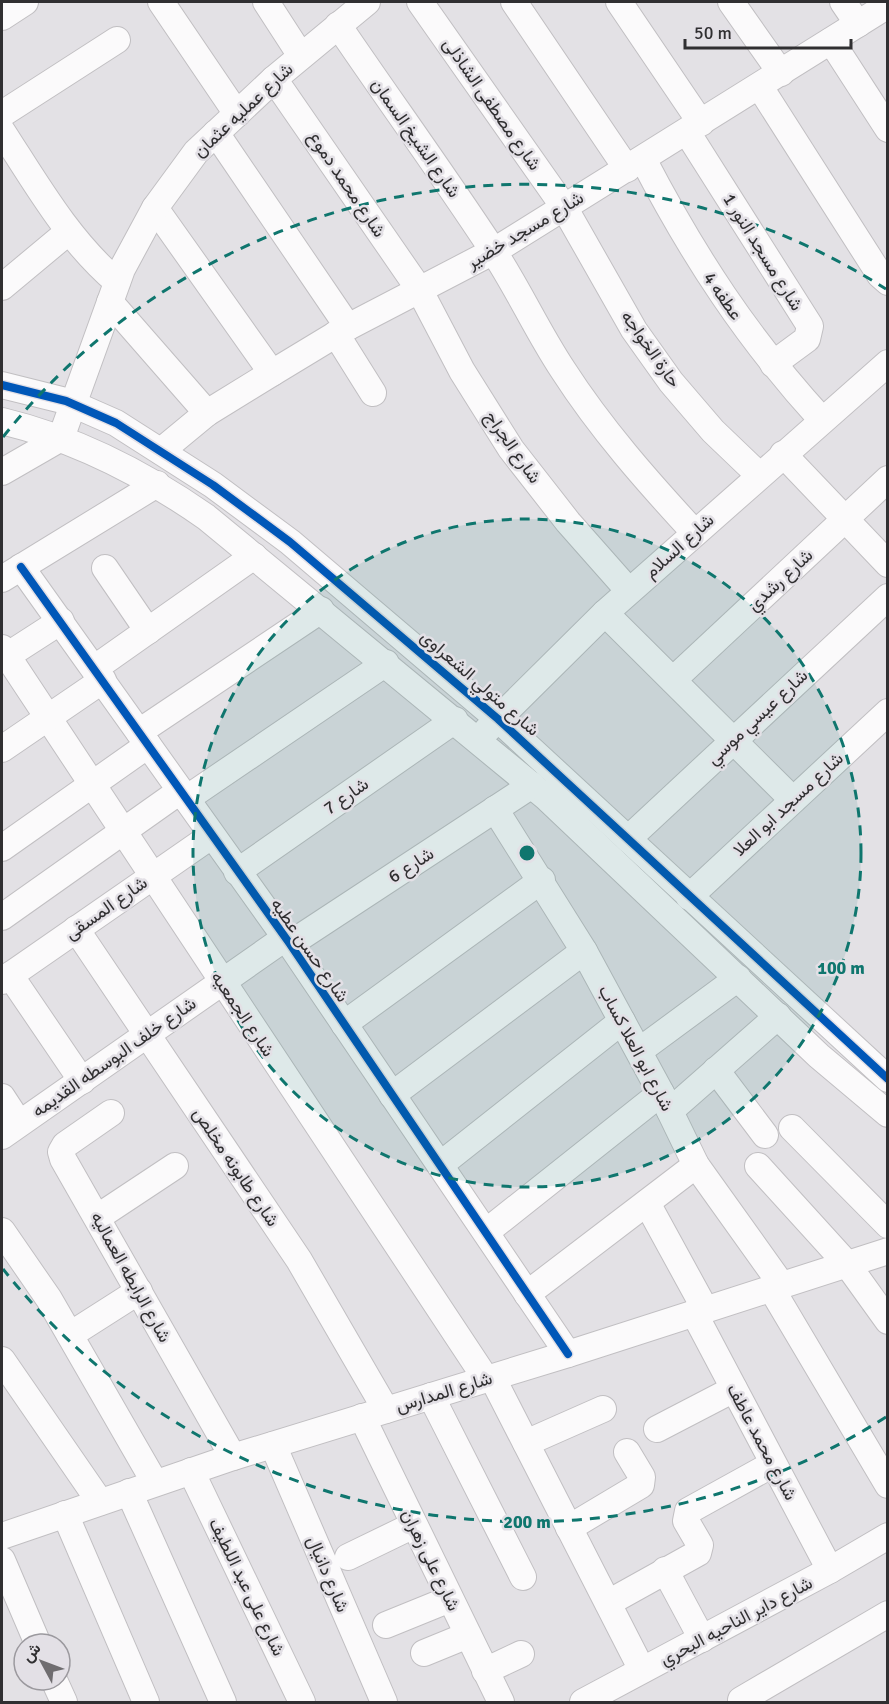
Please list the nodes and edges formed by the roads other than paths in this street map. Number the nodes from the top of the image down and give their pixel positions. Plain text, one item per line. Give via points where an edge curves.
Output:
1 (25, 2) edge
2 (161, 2) edge
3 (266, 2) edge
4 (367, 2) edge
5 (420, 2) edge
6 (514, 2) edge
7 (619, 2) edge
8 (731, 2) edge
9 (843, 2) edge
10 (888, 5) edge
11 (2, 17) edge
12 (858, 24) junction
13 (338, 25) junction
14 (117, 40) dead end
15 (831, 41) junction
16 (301, 56) junction
17 (781, 73) junction
18 (274, 79) junction
19 (760, 87) junction
20 (2, 114) edge
21 (237, 114) junction
22 (694, 127) junction
23 (888, 129) edge
24 (2, 131) edge
25 (216, 133) junction
26 (635, 164) junction
27 (564, 207) junction
28 (155, 208) junction
29 (68, 232) junction
30 (494, 251) junction
31 (888, 282) edge
32 (2, 286) edge
33 (419, 289) junction
34 (114, 292) junction
35 (342, 331) junction
36 (888, 363) edge
37 (772, 364) junction
38 (272, 373) junction
39 (2, 385) edge
40 (373, 393) dead end
41 (73, 404) junction
42 (207, 414) junction
43 (822, 420) junction
44 (2, 421) edge
45 (61, 438) junction
46 (161, 451) junction
47 (783, 454) junction
48 (2, 472) edge
49 (759, 475) junction
50 (888, 479) edge
51 (157, 484) junction
52 (845, 519) junction
53 (694, 532) junction
54 (254, 556) junction
55 (888, 564) edge
56 (105, 568) dead end
57 (11, 573) edge
58 (629, 591) junction
59 (888, 597) edge
60 (321, 610) junction
61 (605, 613) junction
62 (61, 621) junction
63 (148, 631) junction
64 (3, 654) edge
65 (386, 663) junction
66 (99, 674) junction
67 (673, 680) junction
68 (888, 712) edge
69 (47, 718) junction
70 (498, 719) junction
71 (455, 720) junction
72 (144, 739) junction
73 (478, 739) junction
74 (733, 740) junction
75 (2, 749) edge
76 (91, 785) junction
77 (532, 785) junction
78 (183, 795) junction
79 (793, 800) junction
80 (495, 809) junction
81 (122, 831) junction
82 (211, 836) junction
83 (628, 839) junction
84 (2, 848) edge
85 (237, 872) junction
86 (152, 876) junction
87 (542, 880) junction
88 (689, 897) junction
89 (2, 917) edge
90 (76, 929) junction
91 (288, 941) junction
92 (584, 951) junction
93 (6, 978) edge
94 (738, 978) junction
95 (222, 981) junction
96 (778, 1016) junction
97 (622, 1021) junction
98 (344, 1024) junction
99 (147, 1034) junction
100 (639, 1052) junction
101 (716, 1070) junction
102 (888, 1079) edge
103 (82, 1081) junction
104 (392, 1095) junction
105 (2, 1097) edge
106 (665, 1102) junction
107 (111, 1113) dead end
108 (888, 1114) edge
109 (792, 1128) dead end
110 (10, 1130) edge
111 (765, 1135) dead end
112 (440, 1164) junction
113 (696, 1165) junction
114 (175, 1166) dead end
115 (758, 1166) dead end
116 (647, 1203) junction
117 (98, 1217) junction
118 (888, 1225) edge
119 (2, 1231) edge
120 (486, 1232) junction
121 (888, 1251) edge
122 (847, 1264) junction
123 (776, 1286) junction
124 (139, 1292) junction
125 (527, 1294) junction
126 (699, 1311) junction
127 (888, 1321) edge
128 (70, 1335) junction
129 (568, 1354) junction
130 (2, 1360) edge
131 (489, 1378) junction
132 (734, 1389) junction
133 (431, 1396) junction
134 (603, 1409) dead end
135 (374, 1414) junction
136 (657, 1429) dead end
137 (526, 1443) junction
138 (273, 1445) junction
139 (627, 1452) dead end
140 (233, 1457) junction
141 (773, 1464) junction
142 (192, 1472) junction
143 (155, 1483) junction
144 (888, 1485) edge
145 (129, 1492) junction
146 (100, 1502) junction
147 (65, 1514) junction
148 (414, 1525) junction
149 (569, 1528) junction
150 (2, 1536) edge
151 (887, 1536) edge
152 (348, 1557) dead end
153 (2, 1560) edge
154 (665, 1570) junction
155 (830, 1570) junction
156 (524, 1577) dead end
157 (450, 1599) junction
158 (608, 1603) junction
159 (888, 1614) edge
160 (386, 1625) dead end
161 (33, 1632) edge
162 (468, 1635) junction
163 (702, 1639) junction
164 (424, 1653) dead end
165 (521, 1654) dead end
166 (642, 1670) junction
167 (485, 1671) junction
168 (741, 1700) dead end
169 (146, 1702) edge
170 (223, 1702) edge
171 (302, 1702) edge
172 (384, 1702) edge
173 (501, 1702) edge
174 (583, 1702) edge

1 - 11 street
2 - 21 street
3 - 16 street
4 - 13 street, شارع عمليه عثمان
5 - 27 street, شارع مصطفى الشاذلى
6 - 26 street, عطفه 4
7 - 22 street, شارع مسجد النور 1
8 - 17 street
9 - 12 street
10 - 12 street, شارع مسجد خضير
12 - 15 street, شارع مسجد خضير
13 - 16 street, شارع عمليه عثمان
13 - 30 street, شارع الشيخ السمان
14 - 20 street
15 - 17 street, شارع مسجد خضير
15 - 23 street
16 - 18 street, شارع عمليه عثمان
17 - 19 street, شارع مسجد خضير
18 - 21 street, شارع عمليه عثمان
18 - 33 street, شارع محمد دموع
19 - 22 street, شارع مسجد خضير
19 - 31 street
21 - 25 street, شارع عمليه عثمان
22 - 26 street, شارع مسجد خضير
22 - 37 street, شارع مسجد النور 1 via 810,326 807,339
24 - 29 street
25 - 28 street, شارع عمليه عثمان via 196,152
25 - 35 street
26 - 27 street, شارع مسجد خضير
26 - 37 street, عطفه 4
27 - 30 street, شارع مسجد خضير
27 - 49 street, حارة الخواجه via 634,330 671,382
28 - 34 street, شارع عمليه عثمان
28 - 38 street
29 - 32 street
29 - 34 street
30 - 33 street, شارع مسجد خضير
30 - 53 street, شارع الشيخ السمان via 526,312 590,409
33 - 35 street, شارع مسجد خضير
33 - 58 street, شارع الجراج via 462,371 511,448 568,522
34 - 41 street, شارع عمليه عثمان
34 - 42 street
35 - 38 street, شارع مسجد خضير
35 - 40 street
36 - 43 street, شارع السلام
37 - 43 street, عطفه 4
38 - 42 street, شارع مسجد خضير
39 - 41 street, شارع متولي الشعراوى
41 - 45 street, شارع عمليه عثمان
41 - 46 street, شارع متولي الشعراوى via 116,423
42 - 46 street, شارع مسجد خضير
43 - 47 street, شارع السلام
44 - 45 street
45 - 48 street
45 - 51 street
46 - 70 street, شارع متولي الشعراوى via 290,542
47 - 49 street, شارع السلام
47 - 52 street
49 - 53 street, شارع السلام
50 - 52 street, شارع رشدي
51 - 54 street
51 - 57 street
52 - 55 street
52 - 67 street, شارع رشدي
53 - 58 street, شارع السلام
54 - 60 street
54 - 63 street
56 - 63 street
57 - 62 street, شارع حسن عطيه
58 - 61 street, شارع السلام
59 - 74 street, شارع عيسي موسي
60 - 65 street
60 - 72 street
61 - 67 street
61 - 70 street, شارع السلام
62 - 64 street
62 - 66 street, شارع حسن عطيه
63 - 66 street
64 - 69 street, شارع الجمعيه
65 - 71 street
65 - 78 street
66 - 69 street
66 - 72 street, شارع حسن عطيه
67 - 74 street
68 - 79 street, شارع مسجد ابو العلا
69 - 75 street
69 - 76 street, شارع الجمعيه
70 - 73 street, شارع السلام
70 - 83 street, شارع متولي الشعراوى
71 - 73 street
71 - 85 street, شارع 7
72 - 76 street
72 - 78 street, شارع حسن عطيه
73 - 77 street
74 - 79 street
74 - 83 street, شارع عيسي موسي
76 - 81 street, شارع الجمعيه
76 - 84 street
77 - 80 street, شارع 6
77 - 94 street
78 - 81 street
78 - 82 street, شارع حسن عطيه
79 - 88 street, شارع مسجد ابو العلا
80 - 87 street, شارع ابو العلا كساب
80 - 91 street, شارع 6
81 - 86 street, شارع الجمعيه
81 - 89 street
82 - 85 street, شارع حسن عطيه
82 - 86 street, شارع المسقى
83 - 88 street, شارع متولي الشعراوى
85 - 91 street, شارع حسن عطيه
86 - 90 street, شارع المسقى
86 - 95 street, شارع الجمعيه
87 - 92 street, شارع ابو العلا كساب
87 - 98 street
88 - 102 street, شارع متولي الشعراوى
90 - 93 street, شارع المسقى
90 - 99 street, شارع طابونه مخلص
91 - 95 street, شارع خلف البوسطه القديمه
91 - 98 street, شارع حسن عطيه
92 - 97 street, شارع ابو العلا كساب
92 - 104 street
93 - 103 street
94 - 96 street
94 - 100 street
95 - 99 street, شارع خلف البوسطه القديمه
95 - 131 street, شارع الجمعيه
96 - 101 street
96 - 108 street
97 - 100 street, شارع ابو العلا كساب
97 - 112 street
98 - 104 street, شارع حسن عطيه
99 - 103 street, شارع خلف البوسطه القديمه
99 - 135 street, شارع طابونه مخلص via 299,1260
100 - 106 street, شارع ابو العلا كساب
101 - 106 street
101 - 111 street
103 - 110 street, شارع خلف البوسطه القديمه
104 - 112 street, شارع حسن عطيه
105 - 110 street
106 - 113 street, شارع ابو العلا كساب
106 - 120 street
107 - 117 street, شارع الرابطه العماليه via 65,1145 61,1152
109 - 118 street
112 - 120 street, شارع حسن عطيه
113 - 116 street
113 - 123 street, شارع ابو العلا كساب
114 - 117 street
115 - 122 street
116 - 125 street
116 - 126 street, شارع محمد عاطف
117 - 124 street, شارع الرابطه العماليه
119 - 128 street
120 - 125 street, شارع حسن عطيه
121 - 122 street, شارع المدارس
122 - 123 street, شارع المدارس
122 - 127 street
123 - 126 street, شارع المدارس
123 - 144 street, شارع ابو العلا كساب
124 - 128 street
124 - 140 street, شارع الرابطه العماليه
125 - 129 street, شارع حسن عطيه
126 - 129 street, شارع المدارس
126 - 132 street, شارع محمد عاطف
128 - 143 street
129 - 131 street, شارع المدارس
130 - 146 street
131 - 133 street, شارع المدارس
131 - 137 street, شارع الجمعيه
132 - 136 street
132 - 141 street, شارع محمد عاطف
133 - 135 street, شارع المدارس
133 - 156 street
134 - 137 street
135 - 138 street, شارع المدارس
135 - 148 street, شارع على زهران
137 - 149 street, شارع الجمعيه
138 - 140 street, شارع المدارس
138 - 172 street, شارع دانيال
139 - 149 street via 642,1477 641,1485
140 - 142 street, شارع المدارس
141 - 154 street via 688,1511 686,1521 700,1545 698,1553
141 - 155 street, شارع محمد عاطف
142 - 143 street, شارع المدارس
142 - 171 street, شارع على عبد اللطيف
143 - 145 street, شارع المدارس
145 - 146 street, شارع المدارس
145 - 170 street
146 - 147 street, شارع المدارس
147 - 150 street, شارع المدارس
147 - 169 street
148 - 152 street
148 - 157 street, شارع على زهران
149 - 158 street, شارع الجمعيه
151 - 155 street, شارع داير الناحيه البحري
153 - 161 street
154 - 158 street
154 - 163 street
155 - 163 street, شارع داير الناحيه البحري
157 - 160 street
157 - 162 street, شارع على زهران
158 - 166 street, شارع الجمعيه
159 - 168 street
162 - 164 street
162 - 167 street, شارع على زهران
163 - 166 street, شارع داير الناحيه البحري
165 - 167 street
166 - 174 street, شارع داير الناحيه البحري
167 - 173 street, شارع على زهران

